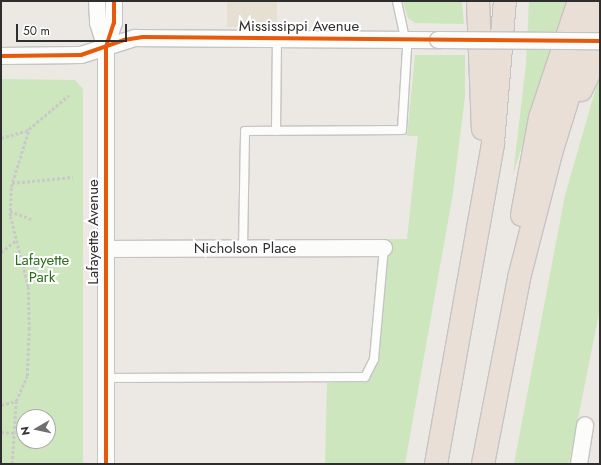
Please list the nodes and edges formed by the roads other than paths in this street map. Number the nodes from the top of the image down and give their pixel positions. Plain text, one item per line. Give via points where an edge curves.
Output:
1 (97, 1) edge
2 (114, 1) edge
3 (397, 1) edge
4 (478, 1) edge
5 (505, 1) edge
6 (579, 1) edge
7 (598, 1) edge
8 (277, 39) junction
9 (405, 40) junction
10 (600, 41) edge
11 (106, 47) junction
12 (600, 50) edge
13 (1, 56) edge
14 (276, 131) junction
15 (551, 152) junction
16 (482, 208) junction
17 (384, 248) joint
18 (106, 249) junction
19 (243, 249) junction
20 (503, 357) junction
21 (106, 378) junction
22 (586, 425) dead end
23 (106, 464) edge
24 (436, 464) edge
25 (483, 464) edge
26 (579, 464) edge

1 - 11 street, Lafayette Avenue via 98,23
2 - 11 street, Lafayette Avenue via 114,23
3 - 9 lane
4 - 16 highway via 482,72
5 - 16 highway via 501,80
6 - 20 highway via 540,118 524,197
7 - 15 highway
8 - 9 street, Mississippi Avenue
8 - 11 street, Mississippi Avenue via 135,38
8 - 14 lane
9 - 10 street, Mississippi Avenue, bridge
9 - 14 lane via 402,130
11 - 13 street, Mississippi Avenue via 76,56
11 - 18 street, Lafayette Avenue
12 - 15 highway
14 - 19 lane via 245,131
15 - 20 highway
16 - 24 highway
17 - 19 street, Nicholson Place
17 - 21 lane via 374,358 365,377
18 - 19 street, Nicholson Place
18 - 21 street, Lafayette Avenue
20 - 25 highway
21 - 23 street, Lafayette Avenue
22 - 26 street

